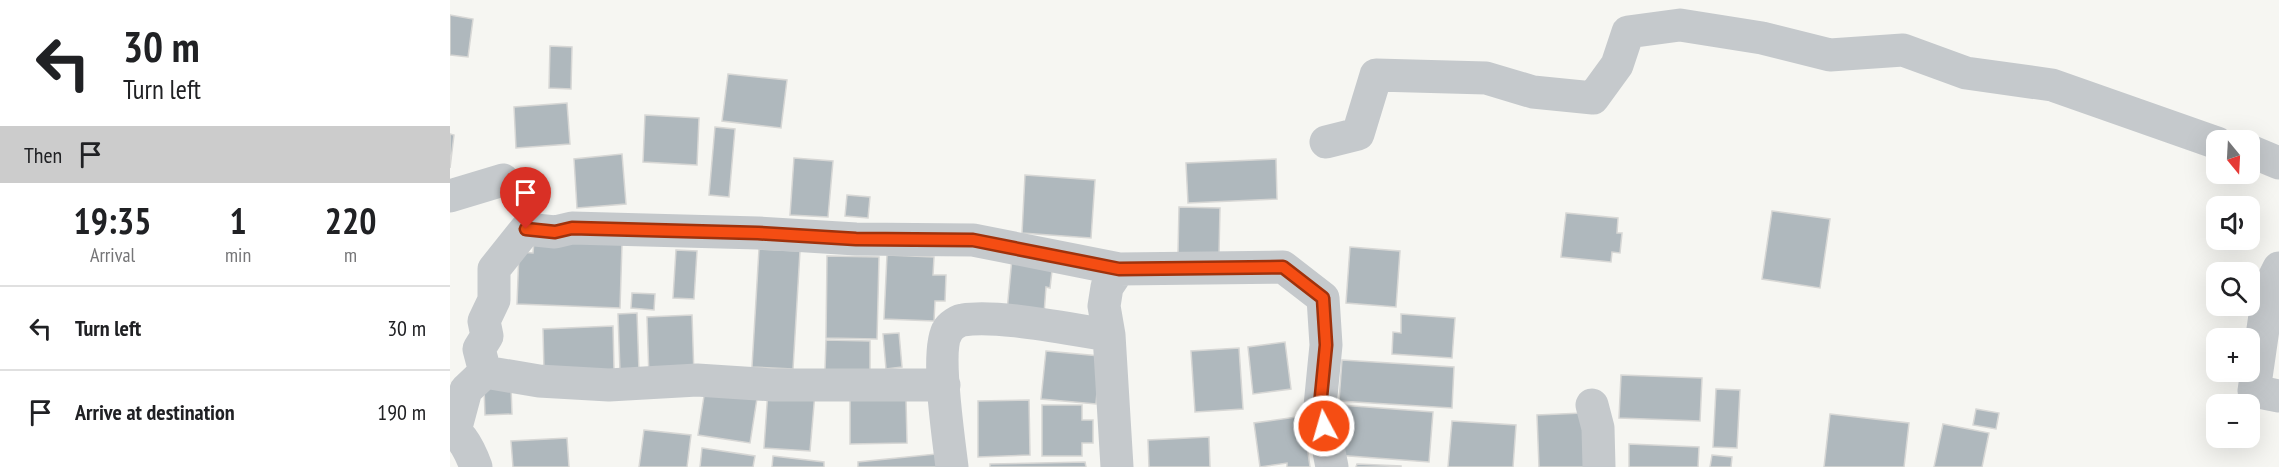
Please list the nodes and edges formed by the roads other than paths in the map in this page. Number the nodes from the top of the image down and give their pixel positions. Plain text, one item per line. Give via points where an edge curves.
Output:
1 (2206, 139) edge
2 (1326, 142) dead end
3 (2260, 154) edge
4 (2279, 163) edge
5 (503, 180) dead end
6 (450, 196) edge
7 (2279, 268) edge
8 (1119, 269) junction
9 (1109, 336) junction
10 (485, 372) junction
11 (944, 385) junction
12 (2279, 396) edge
13 (1592, 405) dead end
14 (453, 430) edge
15 (476, 467) edge
16 (952, 467) edge
17 (1117, 467) edge
18 (1332, 467) edge
19 (1599, 467) edge

1 - 2 street via 2052,85 1966,73 1903,50 1830,55 1762,38 1680,25 1628,32 1617,64 1593,98 1533,92 1486,78 1376,75 1358,134
3 - 4 street
5 - 6 street
7 - 12 street via 2269,288 2254,391
8 - 9 street via 1107,288 1104,306
8 - 10 street via 973,240 526,229 494,270 494,300 484,321 487,336 479,349
8 - 18 street via 1283,267 1323,298 1326,345 1320,406
9 - 11 street via 997,320 961,320 948,330 943,345
9 - 17 street
10 - 11 street via 539,381 609,385 698,380 773,385
10 - 14 street via 466,390
11 - 16 street
13 - 19 street via 1598,428
14 - 15 street

